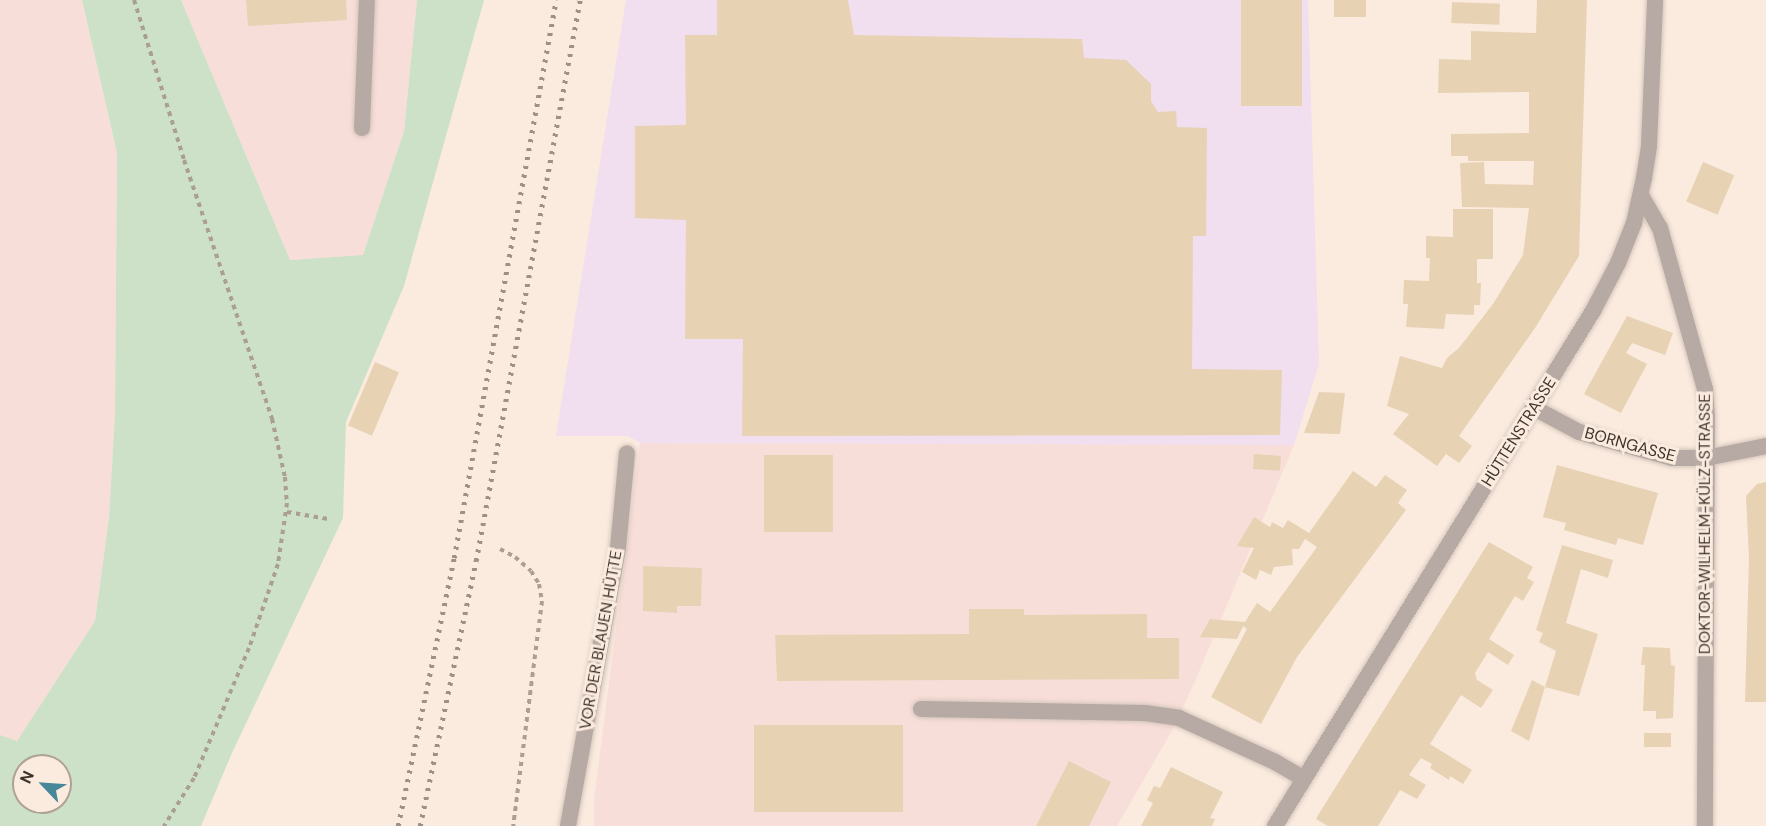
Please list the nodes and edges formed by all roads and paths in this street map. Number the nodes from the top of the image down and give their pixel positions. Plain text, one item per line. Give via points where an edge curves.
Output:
1 (134, 0) edge
2 (367, 0) edge
3 (1655, 0) edge
4 (362, 128) dead end
5 (1642, 197) junction
6 (1534, 408) junction
7 (1766, 446) edge
8 (627, 453) dead end
9 (1706, 458) junction
10 (287, 512) junction
11 (328, 519) dead end
12 (500, 549) dead end
13 (921, 709) dead end
14 (1303, 778) junction
15 (164, 826) edge
16 (513, 826) edge
17 (568, 826) edge
18 (1275, 826) edge
19 (1705, 826) edge

1 - 10 path via 272,419 285,477
2 - 4 street
3 - 5 street, HÜTTENSTRASSE via 1649,146
5 - 6 street, HÜTTENSTRASSE via 1606,287
5 - 9 street, DOKTOR-WILHELM-KÜLZ-STRASSE via 1660,228 1705,389
6 - 9 street, BORNGASSE via 1587,435 1667,457
6 - 14 street, HÜTTENSTRASSE
7 - 9 street, BORNGASSE
8 - 17 street, VOR DER BLAUEN HÜTTE via 618,548
9 - 19 street, DOKTOR-WILHELM-KÜLZ-STRASSE
10 - 11 path
10 - 15 path via 278,564 249,648 194,778
12 - 16 path via 531,571 539,584 542,601
13 - 14 street via 1145,712 1179,718
14 - 18 street, HÜTTENSTRASSE

